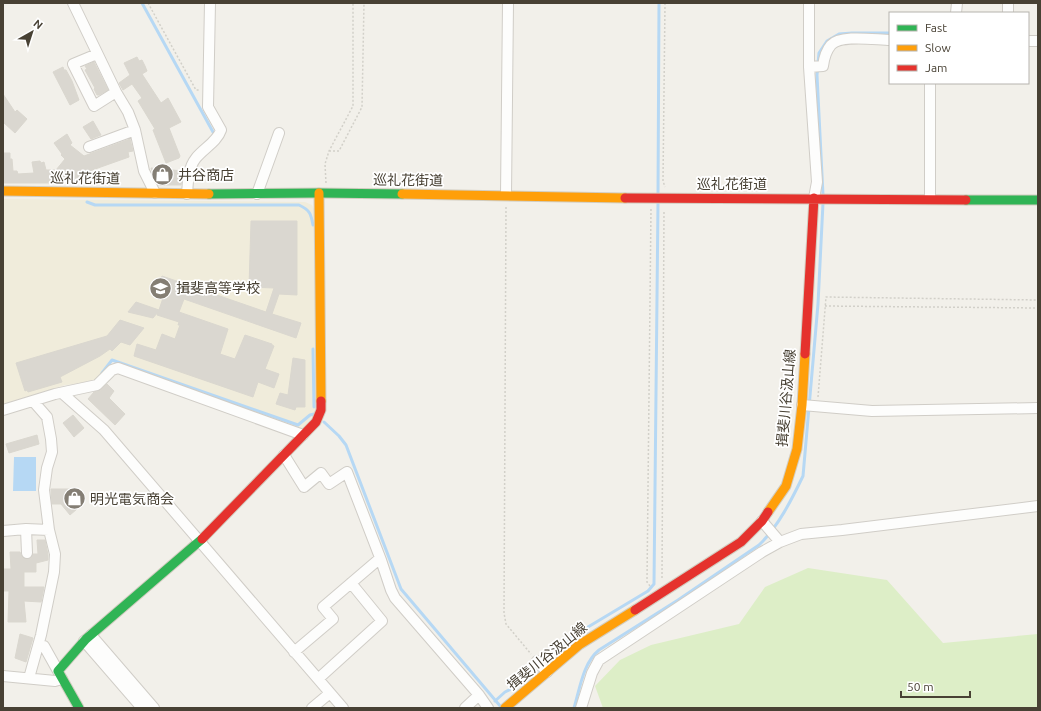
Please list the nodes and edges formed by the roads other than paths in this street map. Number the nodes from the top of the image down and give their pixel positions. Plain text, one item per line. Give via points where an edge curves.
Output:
1 (73, 3) edge
2 (210, 3) edge
3 (508, 3) edge
4 (809, 3) edge
5 (889, 40) edge
6 (97, 54) junction
7 (809, 67) junction
8 (930, 84) edge
9 (116, 92) junction
10 (135, 130) junction
11 (279, 133) dead end
12 (89, 147) dead end
13 (3, 191) edge
14 (155, 193) junction
15 (323, 193) junction
16 (188, 194) junction
17 (257, 194) junction
18 (506, 195) junction
19 (814, 198) junction
20 (930, 199) junction
21 (1038, 200) edge
22 (62, 393) junction
23 (33, 401) junction
24 (802, 405) junction
25 (1038, 408) edge
26 (3, 410) edge
27 (303, 434) junction
28 (284, 455) junction
29 (1038, 506) edge
30 (762, 521) junction
31 (26, 530) junction
32 (49, 530) junction
33 (3, 532) edge
34 (200, 541) junction
35 (780, 542) junction
36 (27, 553) dead end
37 (381, 560) junction
38 (352, 583) junction
39 (87, 638) junction
40 (44, 646) dead end
41 (294, 652) junction
42 (537, 661) road end
43 (547, 672) junction
44 (60, 675) junction
45 (3, 676) edge
46 (29, 678) junction
47 (318, 679) junction
48 (330, 693) junction
49 (480, 695) junction
50 (79, 708) edge
51 (142, 708) edge
52 (154, 708) edge
53 (312, 708) edge
54 (343, 708) edge
55 (465, 708) edge
56 (488, 708) edge
57 (505, 708) edge
58 (581, 708) edge

1 - 6 street
2 - 16 street via 208,107 221,130 219,136 196,158 189,172
3 - 18 street
4 - 7 street
5 - 7 street via 846,39 832,44 825,54 823,66
6 - 9 street
6 - 9 street via 73,64 94,106
7 - 19 street via 817,182
8 - 20 street
9 - 10 street
10 - 12 street
10 - 14 street via 144,171
11 - 17 street
13 - 14 street, 巡礼花街道
14 - 16 street, 巡礼花街道
15 - 17 street, 巡礼花街道
15 - 18 street, 巡礼花街道
15 - 27 street via 321,410 316,422
16 - 17 street, 巡礼花街道
18 - 19 street, 巡礼花街道
19 - 20 street
19 - 24 street, 揖斐川谷汲山線
20 - 21 street
22 - 23 street
22 - 27 street via 97,385 112,370 118,368
22 - 34 street via 104,430
23 - 26 street
23 - 32 street via 47,417 51,439 52,452 44,490
24 - 25 street via 872,411
24 - 30 street, 揖斐川谷汲山線 via 797,449 786,486
27 - 28 street
28 - 34 street
28 - 37 street via 304,487 321,473 329,484 347,472
29 - 35 street via 802,534
30 - 35 street
30 - 43 street, 揖斐川谷汲山線 via 741,542 579,645
31 - 32 street
31 - 33 street
31 - 36 street
32 - 46 street via 55,554 54,572
34 - 39 street
34 - 41 street
35 - 58 street via 599,660
37 - 38 street
37 - 49 street via 395,598
38 - 41 street via 323,607 333,619
38 - 47 street via 382,621
39 - 44 street
39 - 51 street
39 - 52 street
40 - 44 street
41 - 47 street
42 - 43 street
43 - 57 street, 揖斐川谷汲山線
44 - 46 street via 55,680
44 - 50 street
45 - 46 street
47 - 48 street
48 - 53 street
48 - 54 street
49 - 55 street
49 - 56 street

